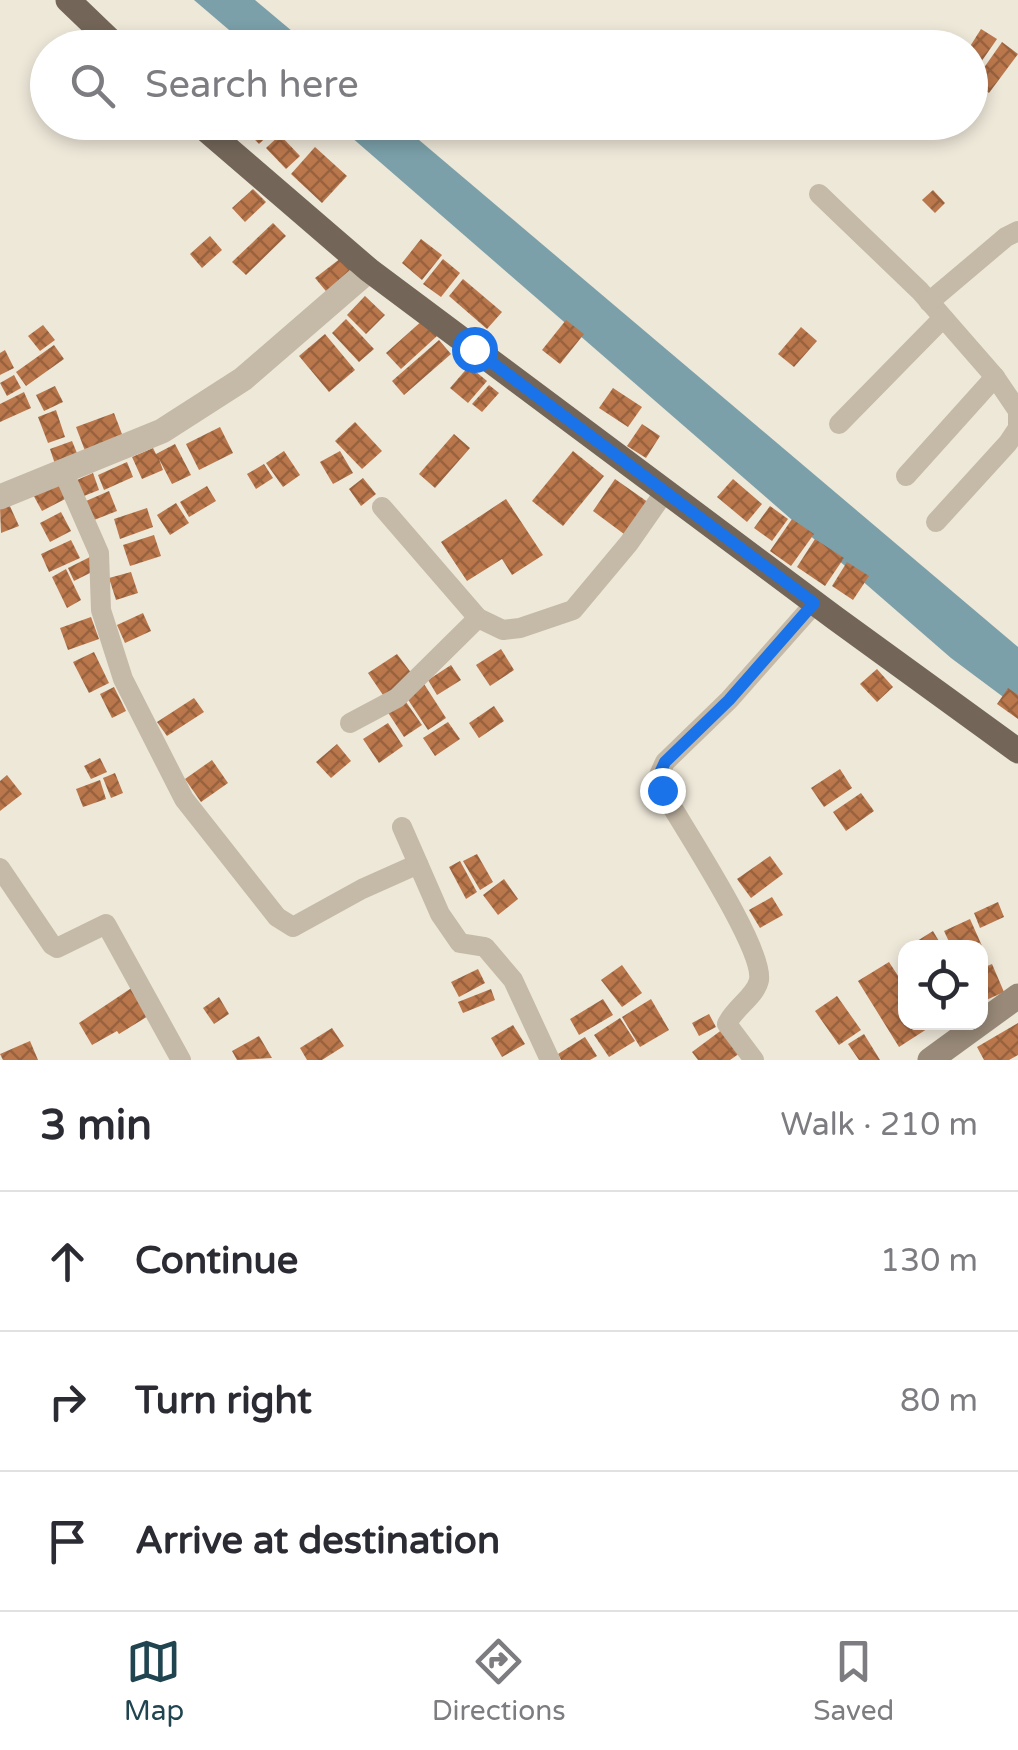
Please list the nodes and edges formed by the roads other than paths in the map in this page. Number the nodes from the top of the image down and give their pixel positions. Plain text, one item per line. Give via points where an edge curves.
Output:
1 (68, 0) edge
2 (99, 30) edge
3 (218, 140) edge
4 (819, 194) dead end
5 (1018, 231) edge
6 (369, 270) junction
7 (936, 310) junction
8 (995, 377) junction
9 (839, 424) dead end
10 (1018, 427) edge
11 (63, 471) junction
12 (906, 476) dead end
13 (666, 490) junction
14 (0, 497) edge
15 (382, 507) dead end
16 (936, 522) dead end
17 (814, 603) junction
18 (478, 618) junction
19 (350, 723) dead end
20 (1018, 751) edge
21 (402, 827) dead end
22 (418, 864) junction
23 (0, 868) edge
24 (1018, 996) edge
25 (182, 1060) edge
26 (550, 1060) edge
27 (754, 1060) edge
28 (930, 1060) edge

1 - 2 main road
3 - 6 main road
4 - 7 street
5 - 7 street
6 - 11 street via 243,379 162,432
6 - 13 main road
7 - 8 street
7 - 9 street
8 - 10 street via 1018,410
8 - 12 street
10 - 16 street
11 - 14 street
11 - 22 street via 99,553 101,610 123,679 184,799 277,917 293,927
13 - 17 main road
13 - 18 street via 572,610 503,630
15 - 18 street
17 - 20 main road
17 - 27 street via 659,775 756,961 757,986 727,1024
18 - 19 street via 397,698
21 - 22 street
22 - 26 street via 460,943 485,946 513,980
23 - 25 street via 57,948 106,924
24 - 28 main road

